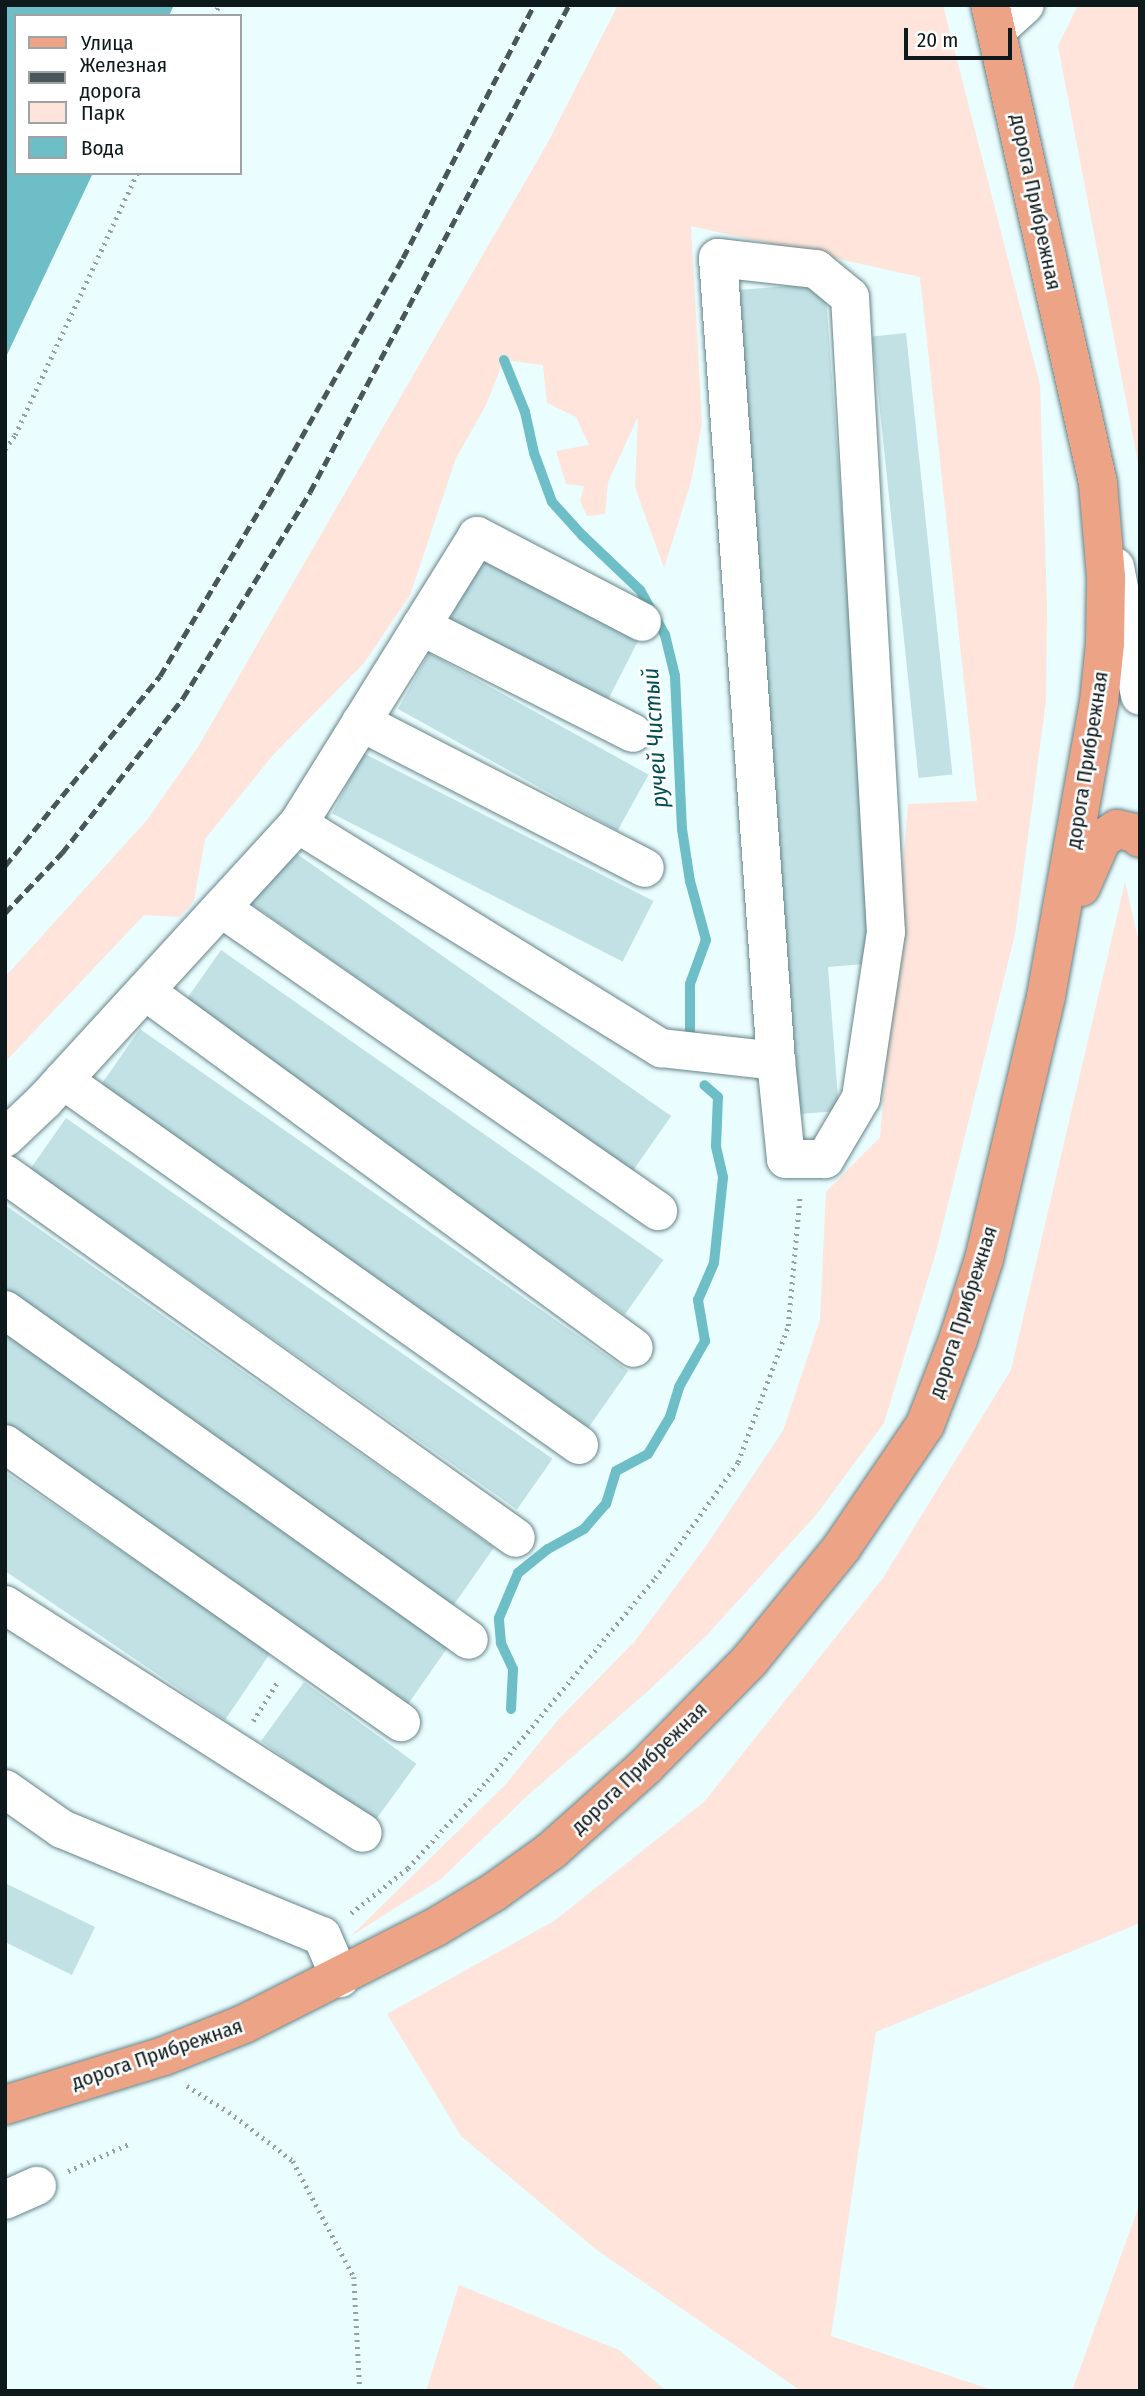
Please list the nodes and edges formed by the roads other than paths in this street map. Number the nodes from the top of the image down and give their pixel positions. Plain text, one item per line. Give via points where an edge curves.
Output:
1 (1004, 13) edge
2 (1098, 483) junction
3 (642, 622) dead end
4 (421, 626) junction
5 (1140, 696) edge
6 (361, 722) junction
7 (633, 733) dead end
8 (298, 824) junction
9 (1140, 838) edge
10 (645, 868) dead end
11 (221, 908) junction
12 (145, 991) junction
13 (1046, 996) junction
14 (776, 1061) junction
15 (63, 1080) junction
16 (5, 1138) edge
17 (5, 1174) edge
18 (657, 1211) dead end
19 (5, 1310) edge
20 (634, 1348) dead end
21 (5, 1444) edge
22 (579, 1445) dead end
23 (516, 1538) dead end
24 (5, 1605) edge
25 (469, 1640) dead end
26 (401, 1722) dead end
27 (5, 1789) edge
28 (363, 1833) dead end
29 (340, 1978) junction
30 (5, 2105) edge

1 - 2 main road, дорога Прибрежная
2 - 5 street
2 - 13 main road, дорога Прибрежная via 1106,577 1105,643 1099,702
3 - 4 street via 477,536
4 - 6 street
4 - 7 street
6 - 8 street
6 - 10 street
8 - 11 street
8 - 14 street via 661,1048
9 - 13 main road via 1117,829 1102,839 1086,871
11 - 12 street
11 - 18 street
12 - 15 street
12 - 20 street
13 - 29 main road, дорога Прибрежная via 984,1259 958,1340 925,1425 850,1537 750,1660 646,1766 551,1851 483,1899
14 - 14 street via 786,1159 825,1159 861,1098 886,932 850,298 816,269 718,258
15 - 16 street
15 - 22 street
17 - 23 street
19 - 25 street
21 - 26 street
24 - 28 street
27 - 29 street via 62,1829 322,1936
29 - 30 main road, дорога Прибрежная via 164,2056

